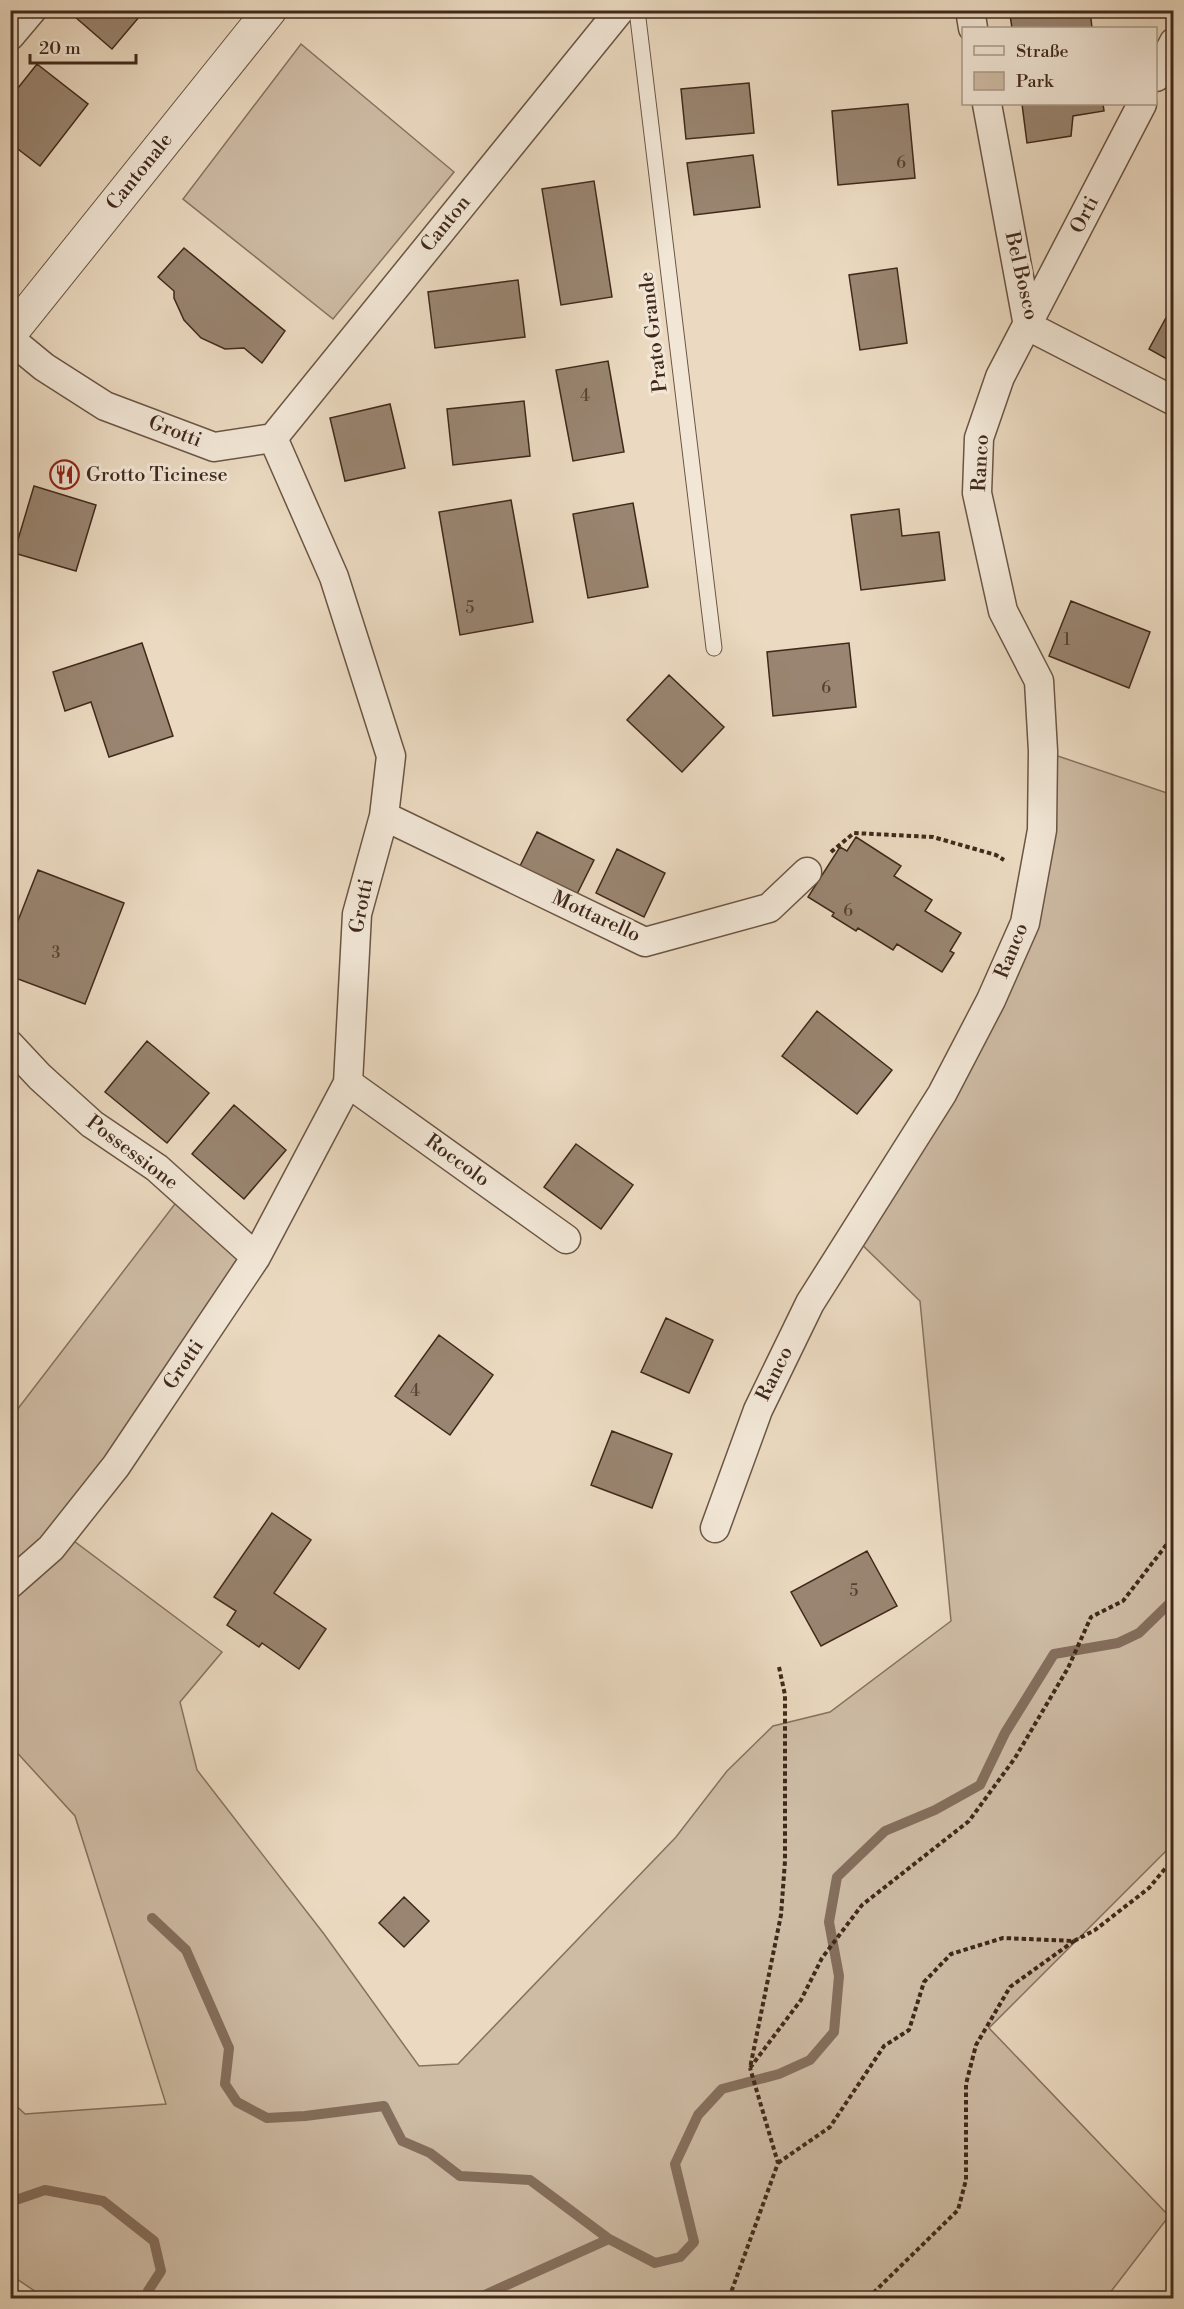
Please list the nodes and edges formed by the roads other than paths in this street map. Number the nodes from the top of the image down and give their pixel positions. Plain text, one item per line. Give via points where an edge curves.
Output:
1 (32, 10) edge
2 (270, 10) edge
3 (620, 10) edge
4 (637, 10) edge
5 (970, 10) edge
6 (973, 27) edge
7 (10, 36) edge
8 (1173, 42) edge
9 (1157, 73) edge
10 (987, 105) edge
11 (1141, 105) edge
12 (1028, 326) junction
13 (10, 334) edge
14 (10, 339) edge
15 (1173, 401) edge
16 (273, 438) junction
17 (714, 648) dead end
18 (384, 816) junction
19 (807, 872) road end
20 (10, 1045) edge
21 (348, 1083) junction
22 (566, 1239) dead end
23 (256, 1257) junction
24 (715, 1528) dead end
25 (10, 1584) edge

1 - 7 street
2 - 13 street, Cantonale
3 - 16 street, Canton
4 - 17 lane, Prato Grande
5 - 6 street
8 - 9 street
10 - 12 street, Bel Bosco
11 - 12 street, Orti
12 - 15 street, Bel Bosco
12 - 24 street, Ranco via 1000,377 979,438 977,493 1003,611 1039,681 1042,830 1025,923 991,1000 942,1094 810,1302 758,1410
14 - 16 street, Grotti via 44,367 105,405 214,447
16 - 18 street, Grotti via 334,577 391,756
18 - 19 street, Mottarello via 645,942 770,908
18 - 21 street, Grotti via 357,914
20 - 23 street, Possessione via 92,1124 157,1168
21 - 22 street, Roccolo
21 - 23 street, Grotti
23 - 25 street, Grotti via 116,1466 51,1548

